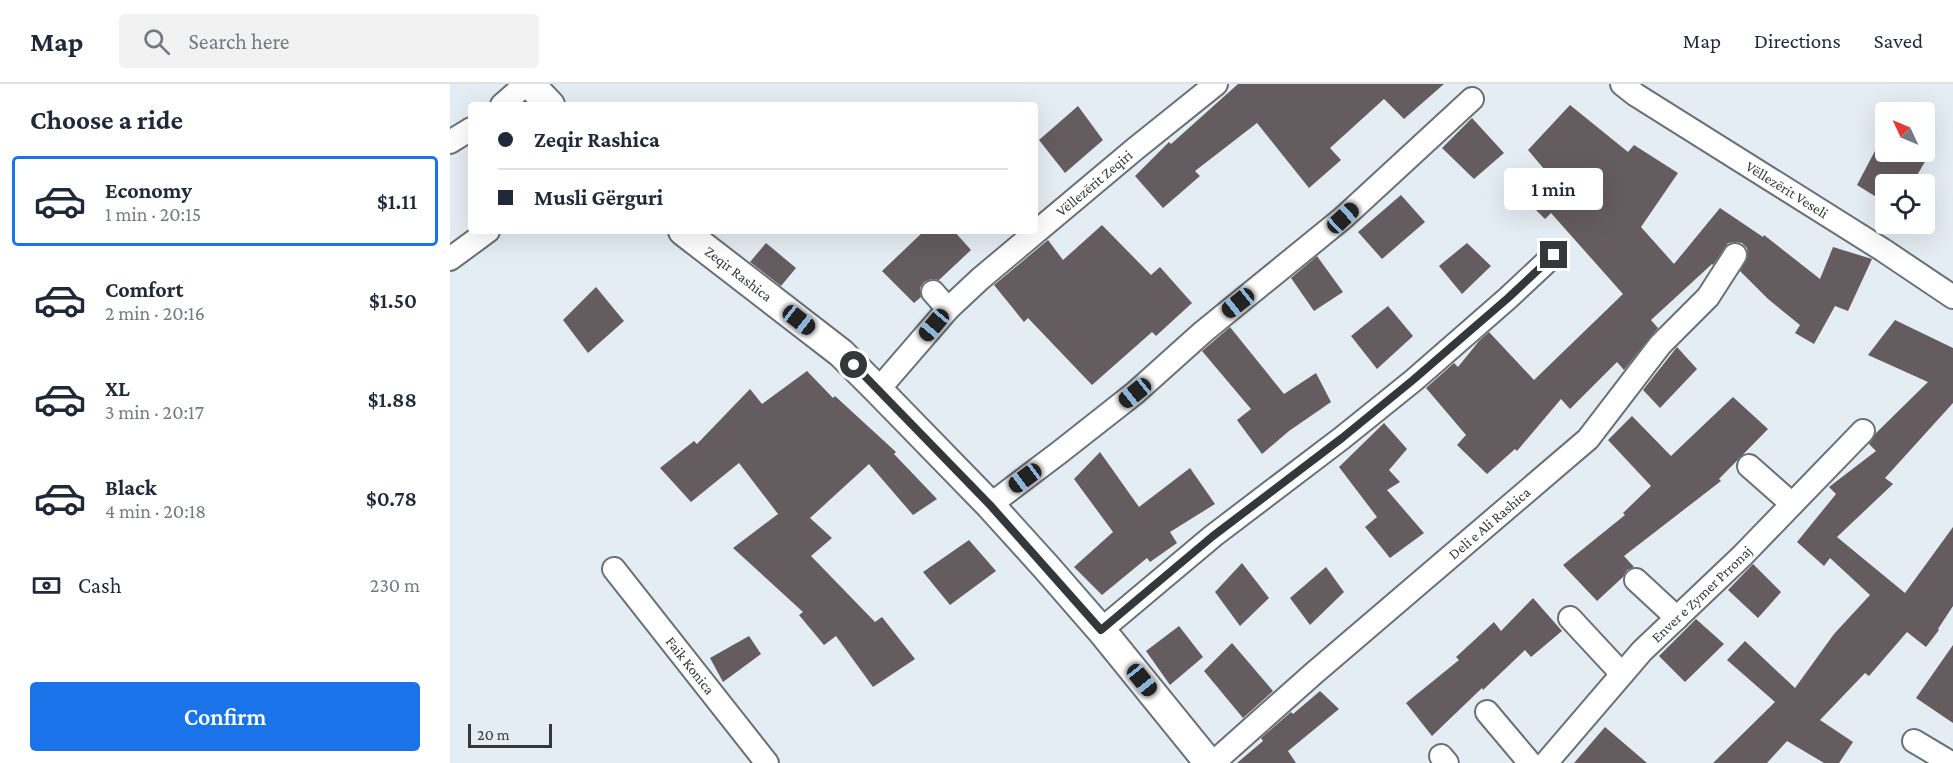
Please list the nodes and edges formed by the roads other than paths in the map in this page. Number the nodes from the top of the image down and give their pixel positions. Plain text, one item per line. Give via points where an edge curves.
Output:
1 (528, 84) edge
2 (1216, 84) edge
3 (1622, 84) edge
4 (1472, 99) dead end
5 (506, 102) edge
6 (547, 102) edge
7 (468, 131) edge
8 (450, 142) edge
9 (1038, 230) edge
10 (484, 234) edge
11 (688, 234) edge
12 (1033, 234) edge
13 (1554, 255) dead end
14 (1735, 255) dead end
15 (450, 260) edge
16 (1953, 297) edge
17 (878, 390) junction
18 (1863, 431) dead end
19 (1749, 466) dead end
20 (1792, 504) junction
21 (990, 505) junction
22 (614, 569) dead end
23 (1636, 580) dead end
24 (1569, 618) dead end
25 (1677, 618) junction
26 (1101, 630) junction
27 (1622, 674) junction
28 (1487, 712) dead end
29 (1914, 741) dead end
30 (767, 763) edge
31 (1211, 763) edge
32 (1530, 763) edge
33 (1546, 763) edge
34 (1951, 763) edge

1 - 5 street
1 - 6 street
2 - 9 street, Vëllezërit Zeqiri
3 - 16 street, Vëllezërit Veseli
4 - 21 street via 1343,218 1135,393
7 - 8 street
10 - 15 street
11 - 17 street, Zeqir Rashica via 841,353
12 - 17 street, Vëllezërit Zeqiri via 980,279 940,300
13 - 26 street via 1413,380 1213,536
14 - 31 street, Deli e Ali Rashica via 1708,297 1660,345 1588,439
17 - 21 street, Zeqir Rashica
18 - 20 street, Enver e Zymer Prronaj
19 - 20 street
20 - 25 street, Enver e Zymer Prronaj
21 - 26 street, Zeqir Rashica
22 - 30 street, Faik Konica
23 - 25 street
24 - 27 street
25 - 27 street, Enver e Zymer Prronaj
26 - 31 street, Zeqir Rashica
27 - 33 street, Enver e Zymer Prronaj
28 - 32 street
29 - 34 street

